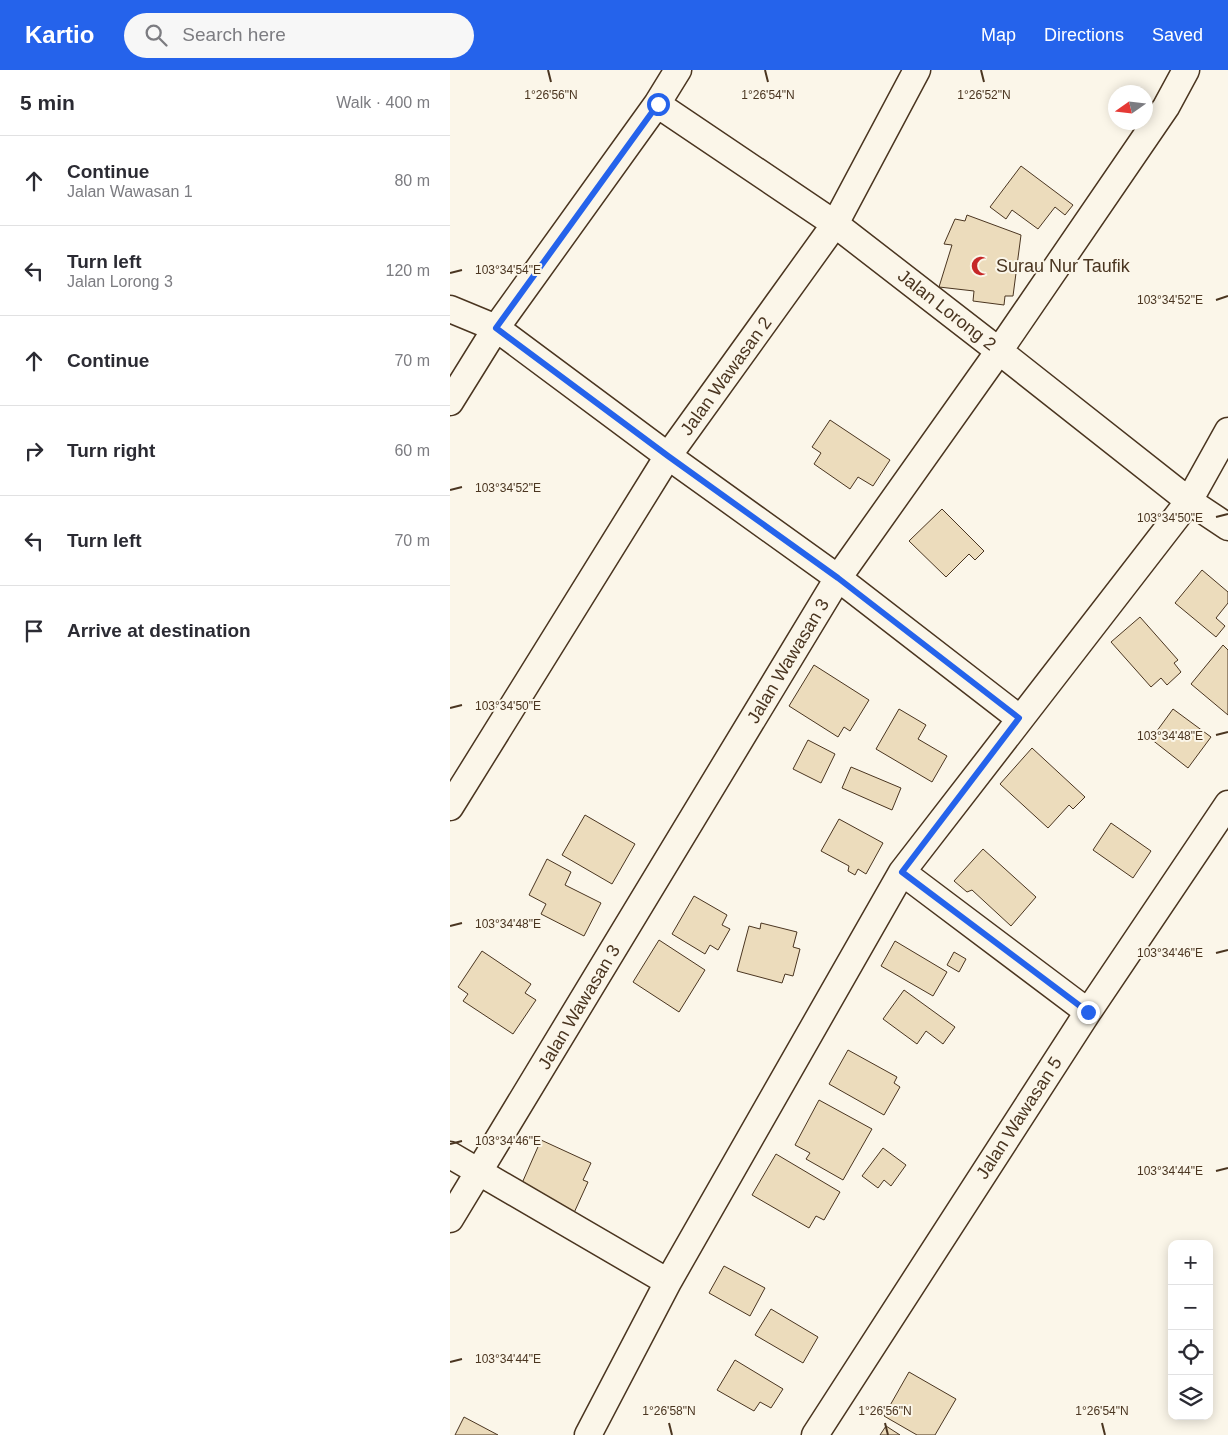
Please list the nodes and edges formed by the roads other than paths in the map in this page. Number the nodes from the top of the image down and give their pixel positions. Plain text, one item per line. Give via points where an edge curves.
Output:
1 (678, 70) edge
2 (917, 70) edge
3 (1186, 70) edge
4 (658, 104) junction
5 (835, 224) junction
6 (450, 309) edge
7 (496, 328) junction
8 (1000, 351) junction
9 (450, 402) edge
10 (1228, 431) edge
11 (668, 456) junction
12 (1188, 501) junction
13 (1228, 528) edge
14 (838, 578) junction
15 (1019, 718) junction
16 (1228, 804) edge
17 (450, 806) edge
18 (902, 872) junction
19 (1088, 1012) junction
20 (450, 1155) edge
21 (479, 1172) junction
22 (450, 1219) edge
23 (668, 1282) junction
24 (588, 1435) edge
25 (815, 1435) edge

1 - 4 street
2 - 5 street, Jalan Wawasan 2
3 - 8 street, Jalan Wawasan 3 via 1166,107
4 - 5 street, Jalan Lorong 2
4 - 7 street
5 - 8 street, Jalan Lorong 2
5 - 11 street, Jalan Wawasan 2
6 - 7 street
7 - 9 street
7 - 11 street
8 - 12 street, Jalan Lorong 2
8 - 14 street, Jalan Wawasan 3
10 - 12 street
11 - 14 street
11 - 17 street, Jalan Wawasan 2
12 - 13 street, Jalan Lorong 2
12 - 15 street
14 - 15 street
14 - 21 street, Jalan Wawasan 3
15 - 18 street
16 - 19 street, Jalan Wawasan 5
18 - 19 street
18 - 23 street
19 - 25 street, Jalan Wawasan 5
20 - 21 street
21 - 22 street, Jalan Wawasan 3
21 - 23 street
23 - 24 street

